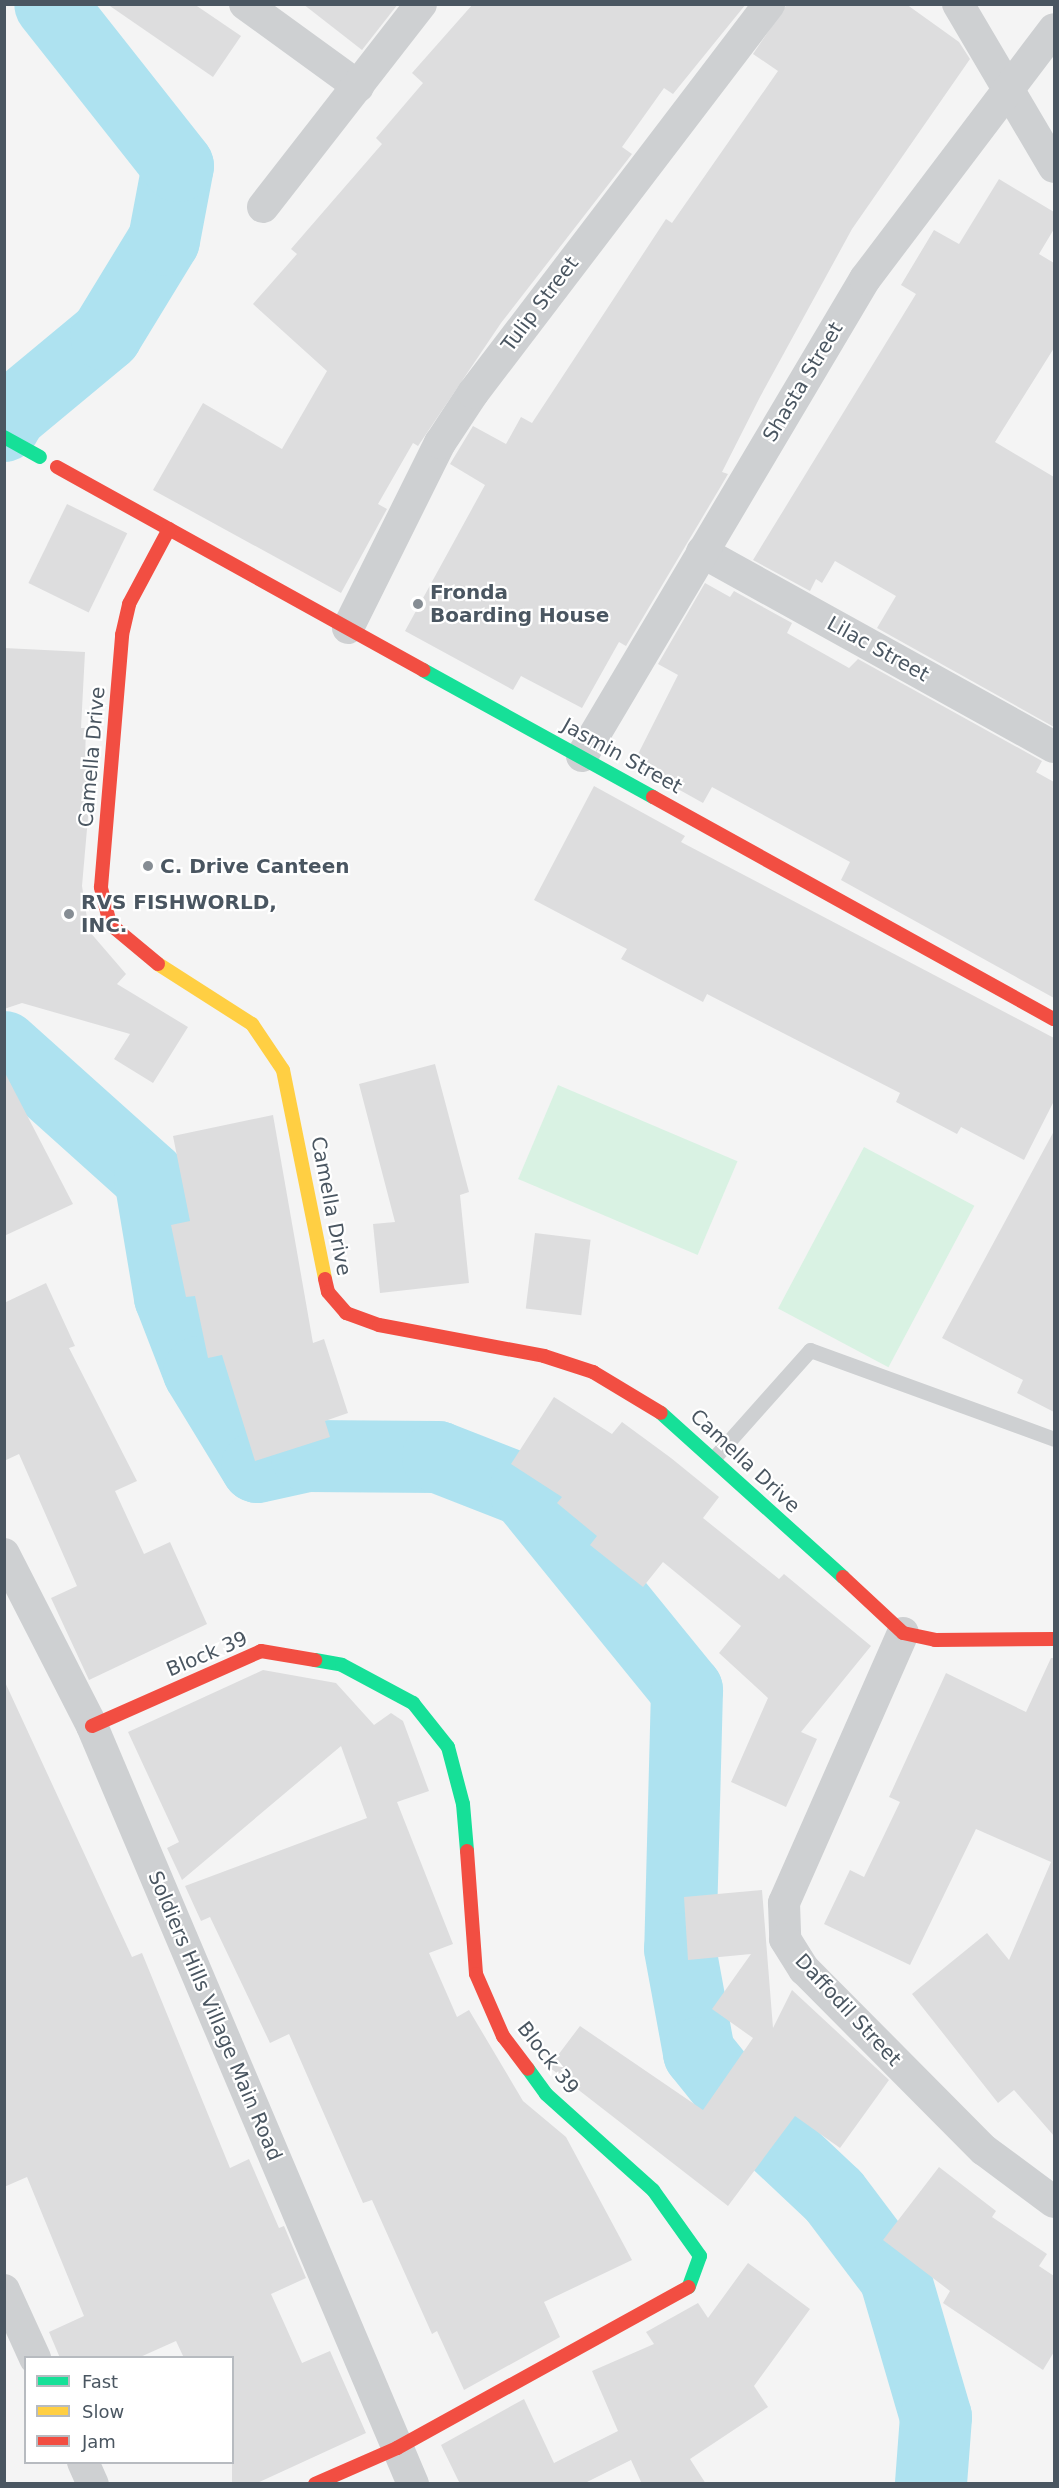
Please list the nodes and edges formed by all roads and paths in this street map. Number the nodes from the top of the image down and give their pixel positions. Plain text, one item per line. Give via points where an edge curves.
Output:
1 (245, 4) edge
2 (421, 4) edge
3 (769, 4) edge
4 (958, 4) edge
5 (1054, 29) edge
6 (358, 86) junction
7 (1010, 86) junction
8 (1054, 167) edge
9 (263, 207) dead end
10 (4, 437) edge
11 (169, 529) junction
12 (702, 552) junction
13 (348, 627) junction
14 (1054, 747) edge
15 (582, 756) junction
16 (1054, 1019) edge
17 (1054, 1439) edge
18 (713, 1459) junction
19 (4, 1554) edge
20 (903, 1633) junction
21 (1054, 1639) edge
22 (92, 1726) junction
23 (1054, 2202) edge
24 (4, 2290) edge
25 (35, 2356) edge
26 (397, 2448) junction
27 (83, 2464) edge
28 (93, 2484) edge
29 (315, 2484) edge
30 (413, 2484) edge

1 - 6 street
2 - 6 street
3 - 13 street, Tulip Street via 473,393 440,443
4 - 7 street
5 - 7 street, Shasta Street
6 - 9 street
7 - 8 street
7 - 12 street, Shasta Street via 865,279
10 - 11 street, Jasmin Street
11 - 13 street, Jasmin Street
11 - 18 street, Camella Drive via 133,595 122,635 101,887 110,924 134,948 252,1024 268,1042 283,1070 328,1292 346,1313 379,1325 507,1346 593,1372 646,1402
12 - 14 street, Lilac Street
12 - 15 street, Shasta Street
13 - 15 street, Jasmin Street
15 - 16 street, Jasmin Street
17 - 18 lane via 810,1350
18 - 20 street, Camella Drive
19 - 22 street, Soldiers Hills Village Main Road
20 - 21 street via 935,1640
20 - 23 street, Daffodil Street via 784,1903 785,1939 804,1969 984,2150
22 - 26 street, Soldiers Hills Village Main Road
22 - 26 street, Block 39 via 261,1651 342,1665 413,1703 448,1748 463,1804 476,1974 503,2036 546,2094 653,2190 700,2256 694,2284
24 - 25 street
26 - 29 street, Block 39
26 - 30 street, Soldiers Hills Village Main Road
27 - 28 street

